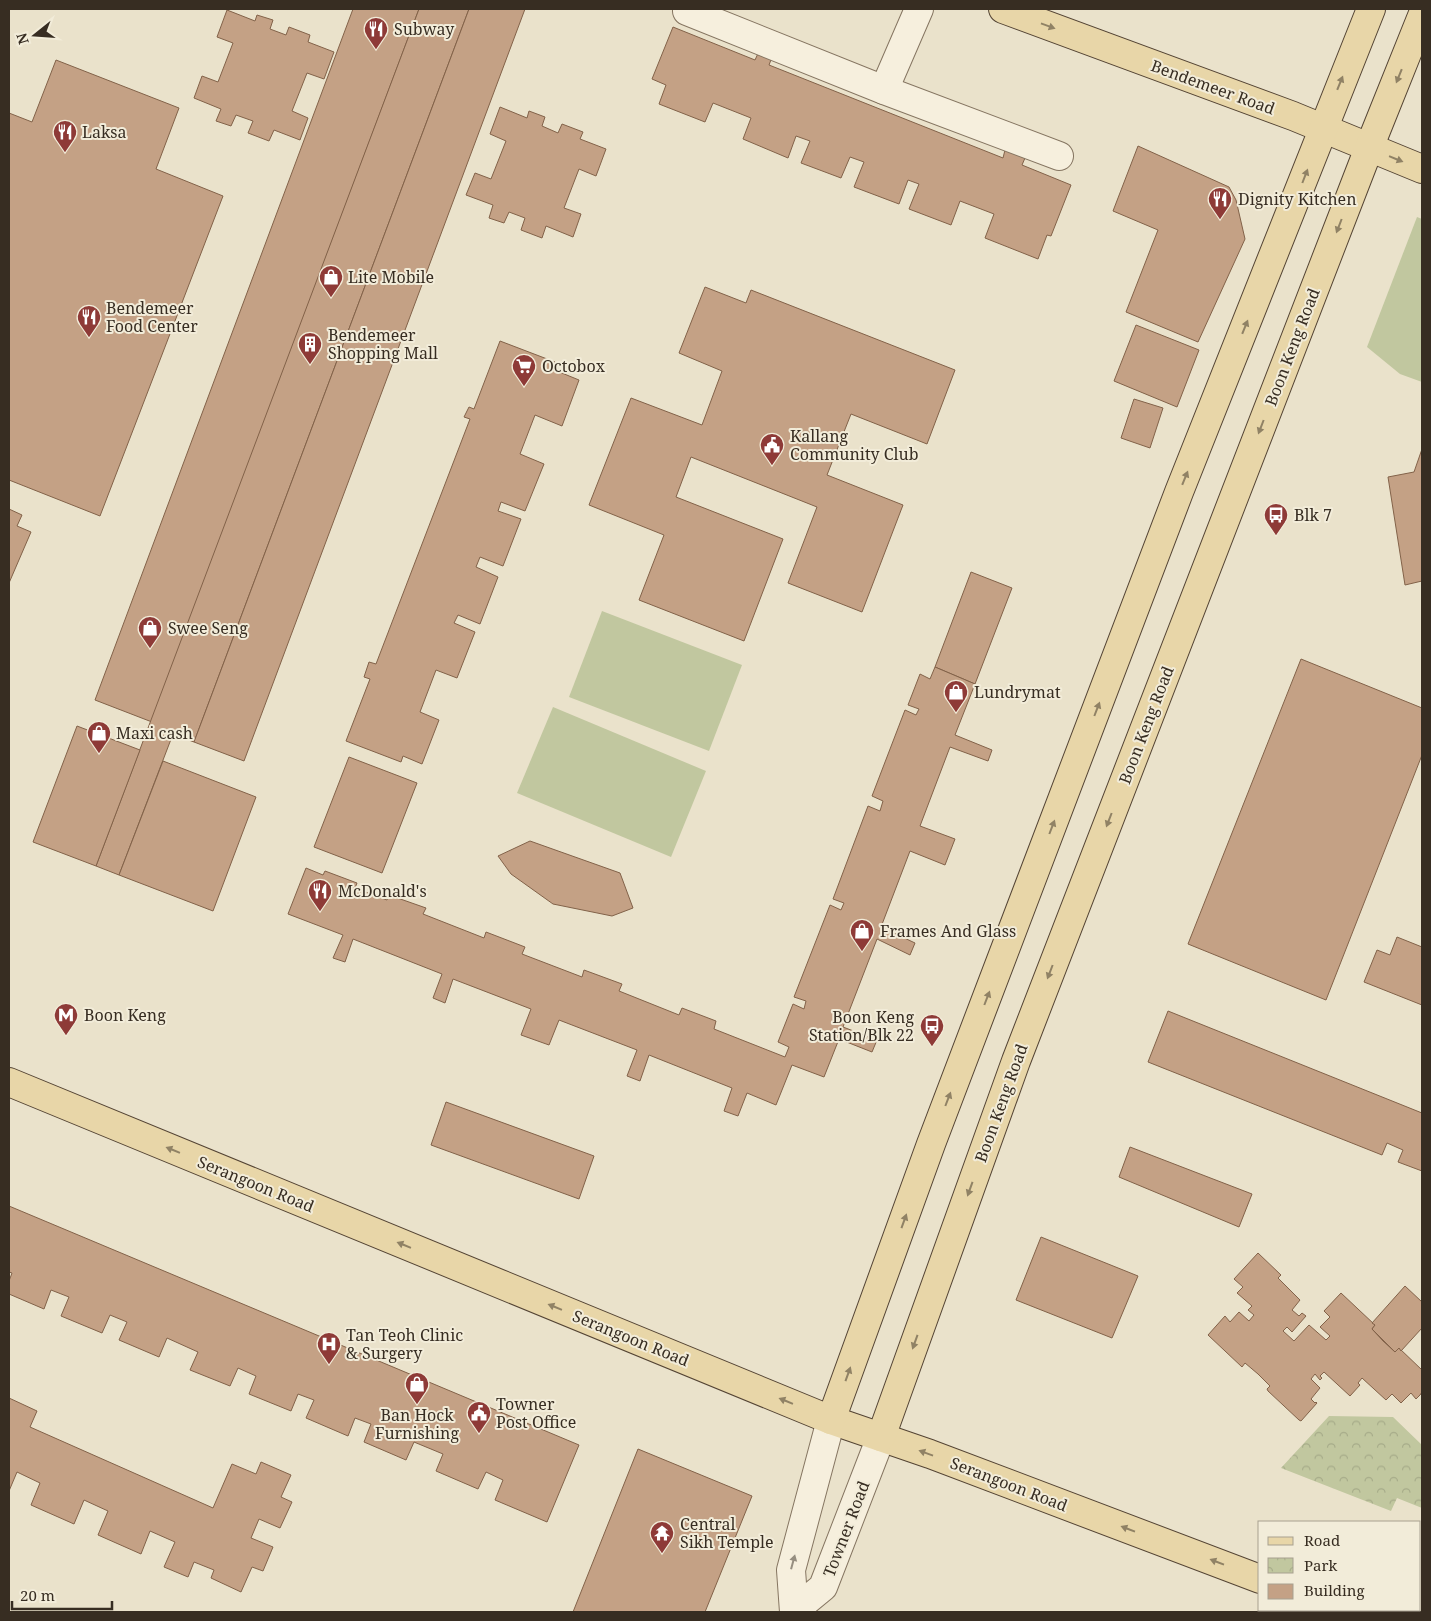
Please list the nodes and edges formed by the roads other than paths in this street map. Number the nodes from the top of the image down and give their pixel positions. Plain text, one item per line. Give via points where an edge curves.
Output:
1 (919, 9) edge
2 (1003, 9) edge
3 (1371, 9) edge
4 (687, 11) dead end
5 (1420, 23) edge
6 (1422, 69) edge
7 (884, 90) junction
8 (1323, 128) junction
9 (1369, 148) junction
10 (1059, 156) dead end
11 (1422, 169) edge
12 (9, 1082) edge
13 (832, 1420) junction
14 (881, 1437) junction
15 (1258, 1577) edge
16 (794, 1611) edge

1 - 7 street
2 -> 8 main road, Bendemeer Road
8 -> 3 main road
4 - 7 street
5 - 6 main road
5 -> 9 main road, Boon Keng Road
7 - 10 street
8 - 9 main road, Bendemeer Road
13 -> 8 main road via 931,1144 1058,809
9 -> 11 main road, Bendemeer Road
9 -> 14 main road, Boon Keng Road via 1016,1061
13 -> 12 main road, Serangoon Road
13 - 14 main road, Serangoon Road
16 -> 13 street, Towner Road via 791,1570
15 -> 14 main road, Serangoon Road
14 - 16 street, Towner Road via 823,1587

